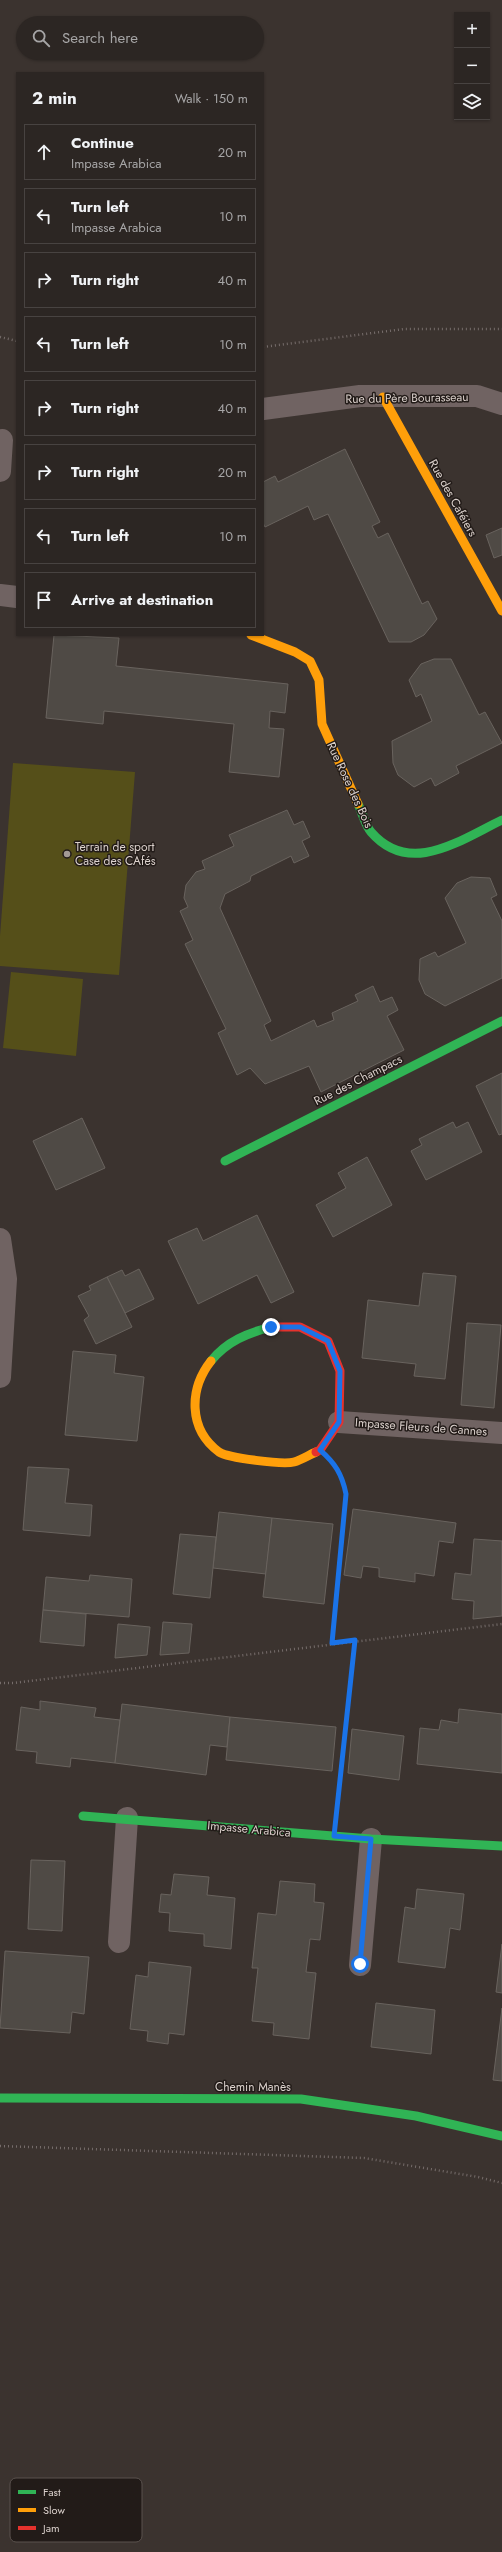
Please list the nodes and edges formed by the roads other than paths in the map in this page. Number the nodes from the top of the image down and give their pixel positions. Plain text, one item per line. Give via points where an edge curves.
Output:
1 (383, 397) junction
2 (502, 404) edge
3 (264, 409) edge
4 (6, 440) edge
5 (0, 471) edge
6 (0, 595) edge
7 (16, 597) edge
8 (501, 607) edge
9 (254, 636) edge
10 (502, 820) edge
11 (502, 1022) edge
12 (225, 1161) dead end
13 (0, 1238) edge
14 (3, 1280) edge
15 (0, 1377) edge
16 (339, 1422) junction
17 (502, 1433) edge
18 (83, 1816) dead end
19 (127, 1818) junction
20 (371, 1839) junction
21 (502, 1846) edge
22 (118, 1942) dead end
23 (360, 1964) dead end
24 (0, 2098) edge
25 (502, 2136) edge

1 - 2 street, Rue du Père Bourasseau via 477,396
1 - 3 street, Rue du Père Bourasseau via 360,396
1 - 8 street, Rue des Caféiers
4 - 5 street
6 - 7 street
9 - 10 street, Rue Rose des Bois via 295,652 310,661 319,680 322,724 370,831 390,848 416,855 438,851
11 - 12 street, Rue des Champacs
13 - 14 street
14 - 15 street
16 - 16 street, Impasse Fleurs de Cannes via 320,1450 293,1462 257,1461 220,1453 203,1436 194,1412 196,1392 204,1370 218,1352 246,1333 271,1327 300,1327 328,1341 340,1371
16 - 17 street, Impasse Fleurs de Cannes
18 - 19 street, Impasse Arabica
19 - 20 street, Impasse Arabica
19 - 22 street
20 - 21 street, Impasse Arabica
20 - 23 street
24 - 25 street, Chemin Manès via 301,2099 416,2116

